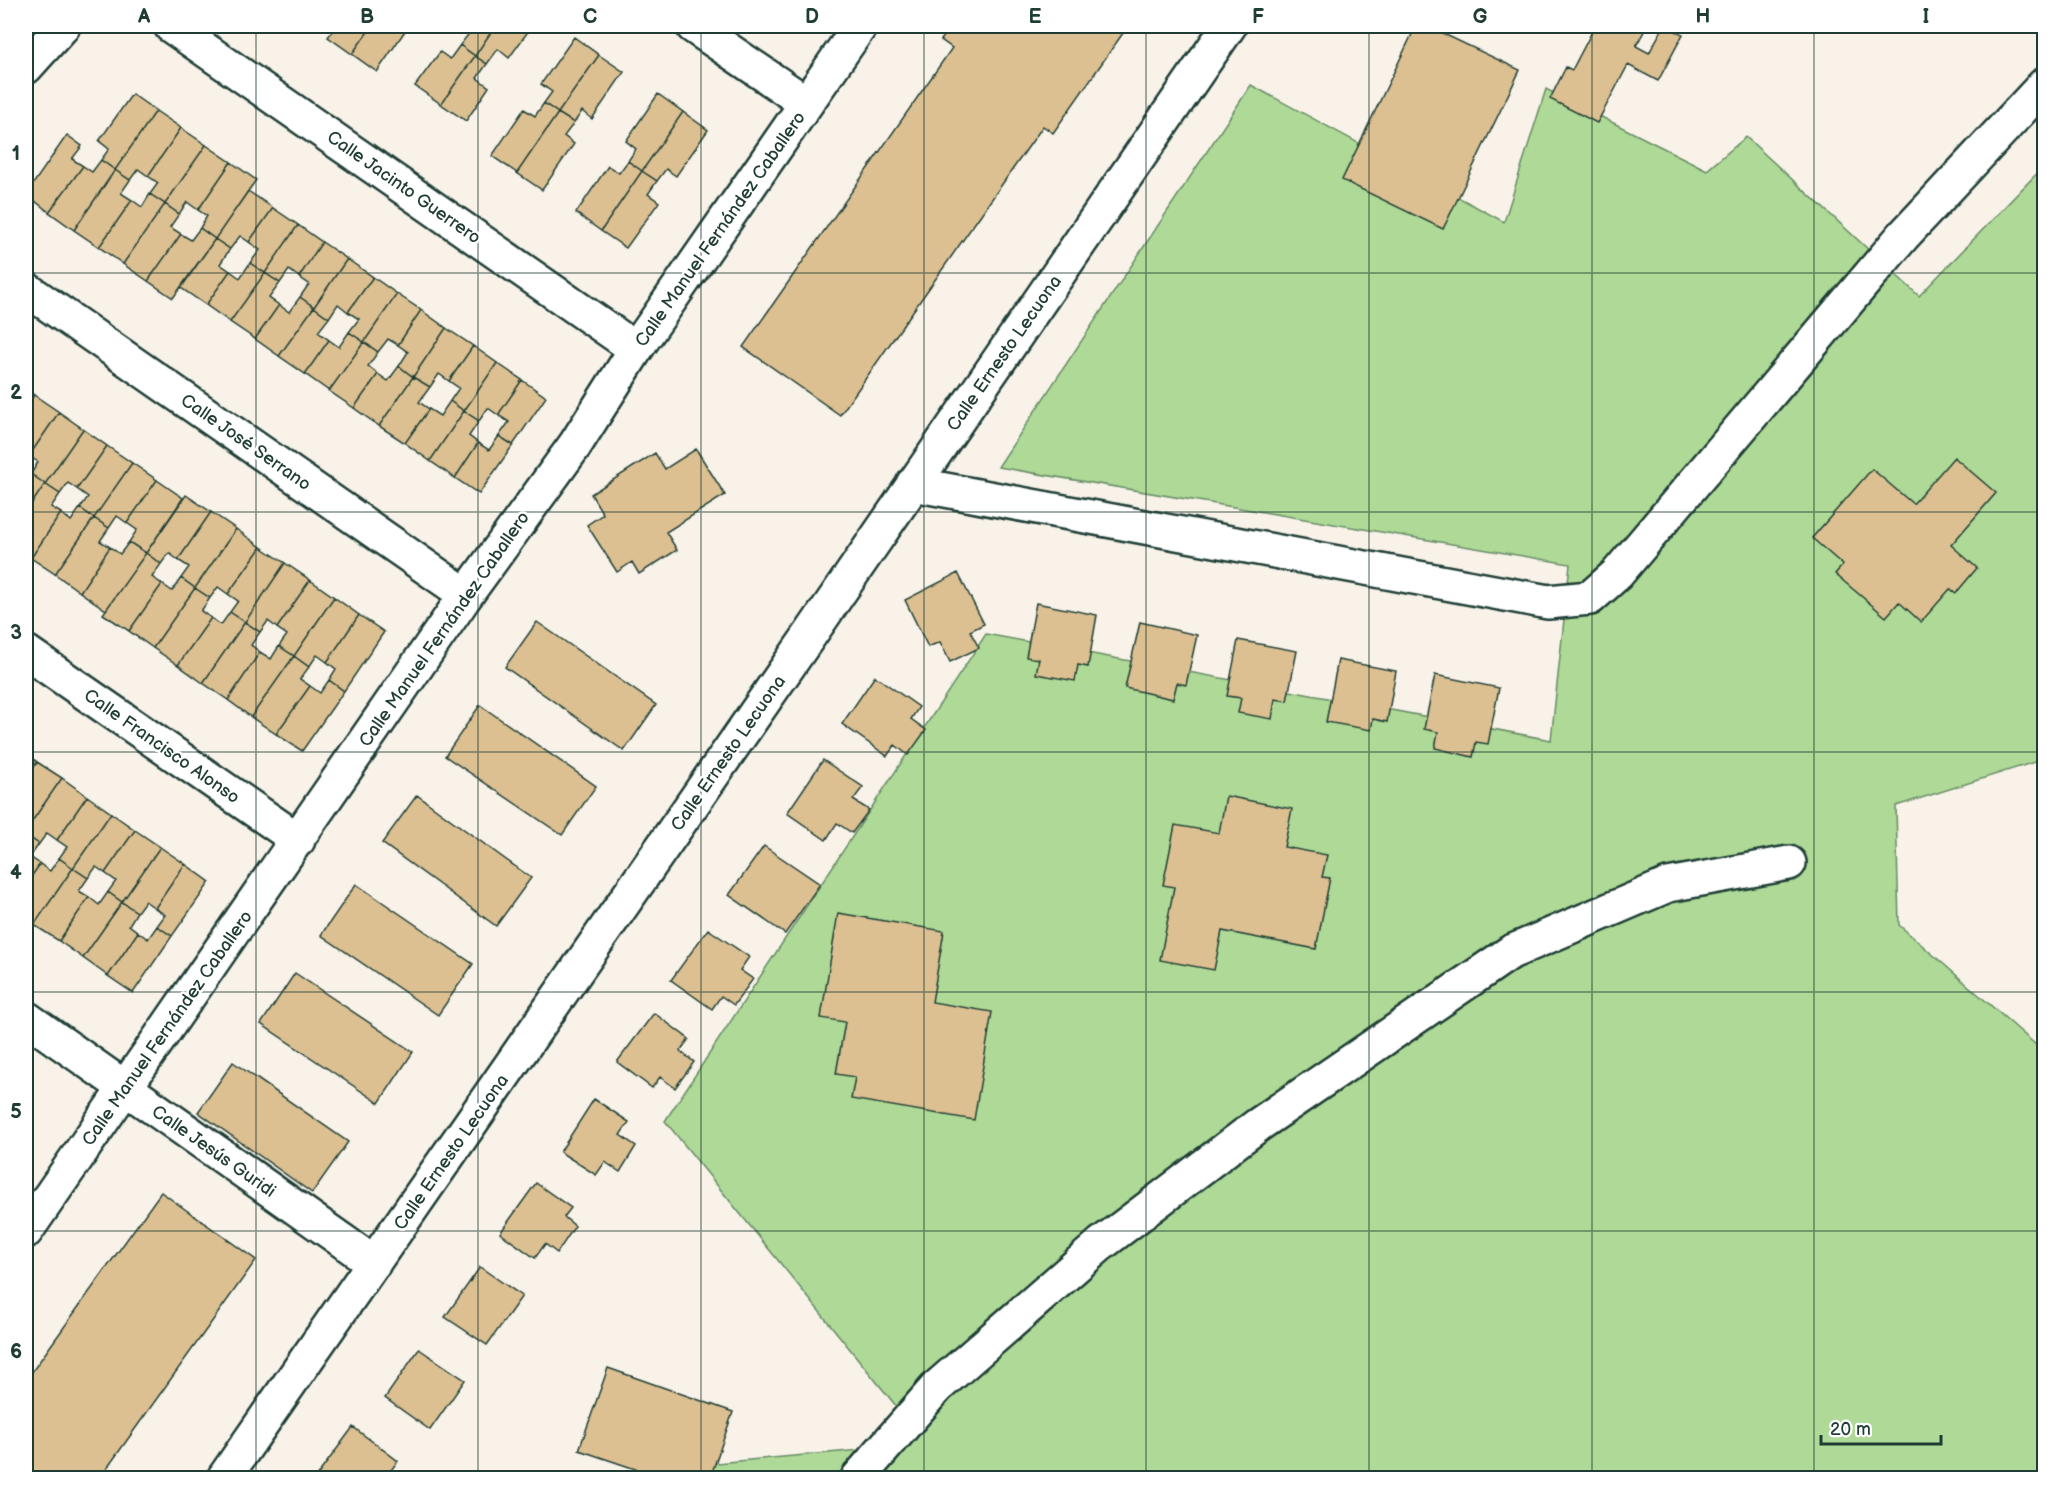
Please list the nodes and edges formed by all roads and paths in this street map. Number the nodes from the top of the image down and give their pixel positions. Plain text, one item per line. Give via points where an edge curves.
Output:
1 (63, 26) edge
2 (171, 26) edge
3 (693, 26) edge
4 (860, 26) edge
5 (1229, 26) edge
6 (26, 68) edge
7 (2044, 85) edge
8 (807, 103) junction
9 (26, 289) edge
10 (636, 350) junction
11 (913, 484) junction
12 (466, 596) junction
13 (26, 652) edge
14 (298, 840) junction
15 (1788, 863) dead end
16 (26, 1018) edge
17 (125, 1088) junction
18 (26, 1231) edge
19 (374, 1263) junction
20 (224, 1479) edge
21 (858, 1479) edge

1 - 6 street
2 - 10 street, Calle Jacinto Guerrero
3 - 8 street
4 - 8 street, Calle Manuel Fernández Caballero
5 - 11 street, Calle Ernesto Lecuona
7 - 11 street via 1903,236 1617,574 1590,598 1548,602
8 - 10 street, Calle Manuel Fernández Caballero
9 - 12 street, Calle José Serrano
10 - 12 street, Calle Manuel Fernández Caballero via 575,445
11 - 19 street, Calle Ernesto Lecuona
12 - 14 street, Calle Manuel Fernández Caballero
13 - 14 street, Calle Francisco Alonso
14 - 17 street, Calle Manuel Fernández Caballero
15 - 21 street via 1668,885 1510,952 1258,1125 1101,1244 937,1387
16 - 17 street, Calle Jesús Guridi
17 - 18 street, Calle Manuel Fernández Caballero
17 - 19 street, Calle Jesús Guridi
19 - 20 street, Calle Ernesto Lecuona

